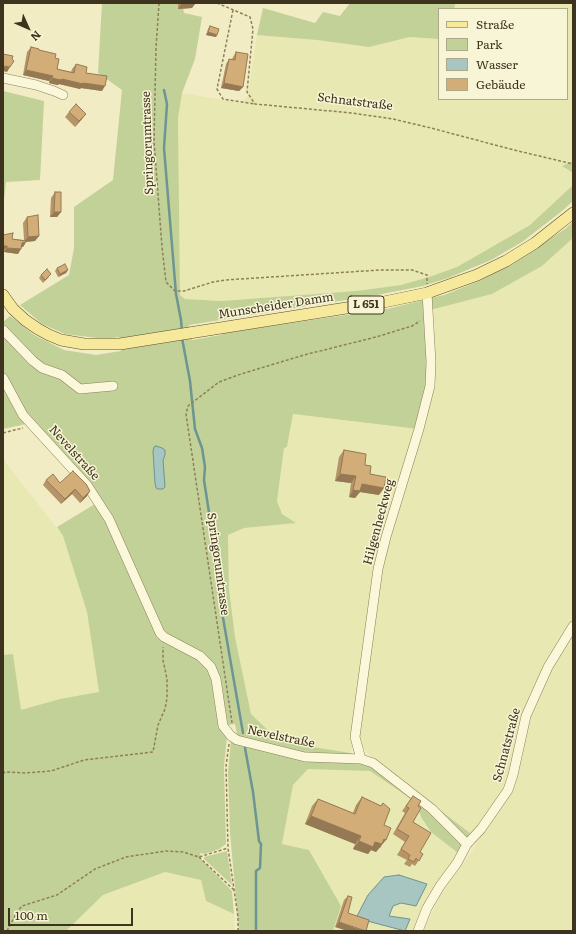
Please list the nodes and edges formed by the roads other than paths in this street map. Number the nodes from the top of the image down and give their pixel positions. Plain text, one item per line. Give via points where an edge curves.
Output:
1 (3, 78) edge
2 (63, 95) dead end
3 (573, 213) edge
4 (427, 293) junction
5 (3, 295) edge
6 (3, 330) edge
7 (3, 378) edge
8 (113, 386) dead end
9 (573, 626) edge
10 (361, 759) junction
11 (467, 844) junction
12 (418, 931) edge

1 - 2 street via 36,85
3 - 4 main road, Munscheider Damm / L 651 via 506,261 477,275
4 - 5 main road, Munscheider Damm / L 651 via 120,344 84,344 49,335 25,320
4 - 10 street, Hilgenheckweg via 431,371 419,429 378,569 355,737
6 - 8 street via 42,368 62,374 80,389
7 - 10 street, Nevelstraße via 24,415 87,485 105,513 158,630 164,637 200,656 211,667 216,679 223,726 231,736 237,740 305,757
9 - 11 street, Schnatstraße via 548,667 526,716 508,790 481,829
10 - 11 street, Nevelstraße via 373,763 432,809
11 - 12 street via 427,908

